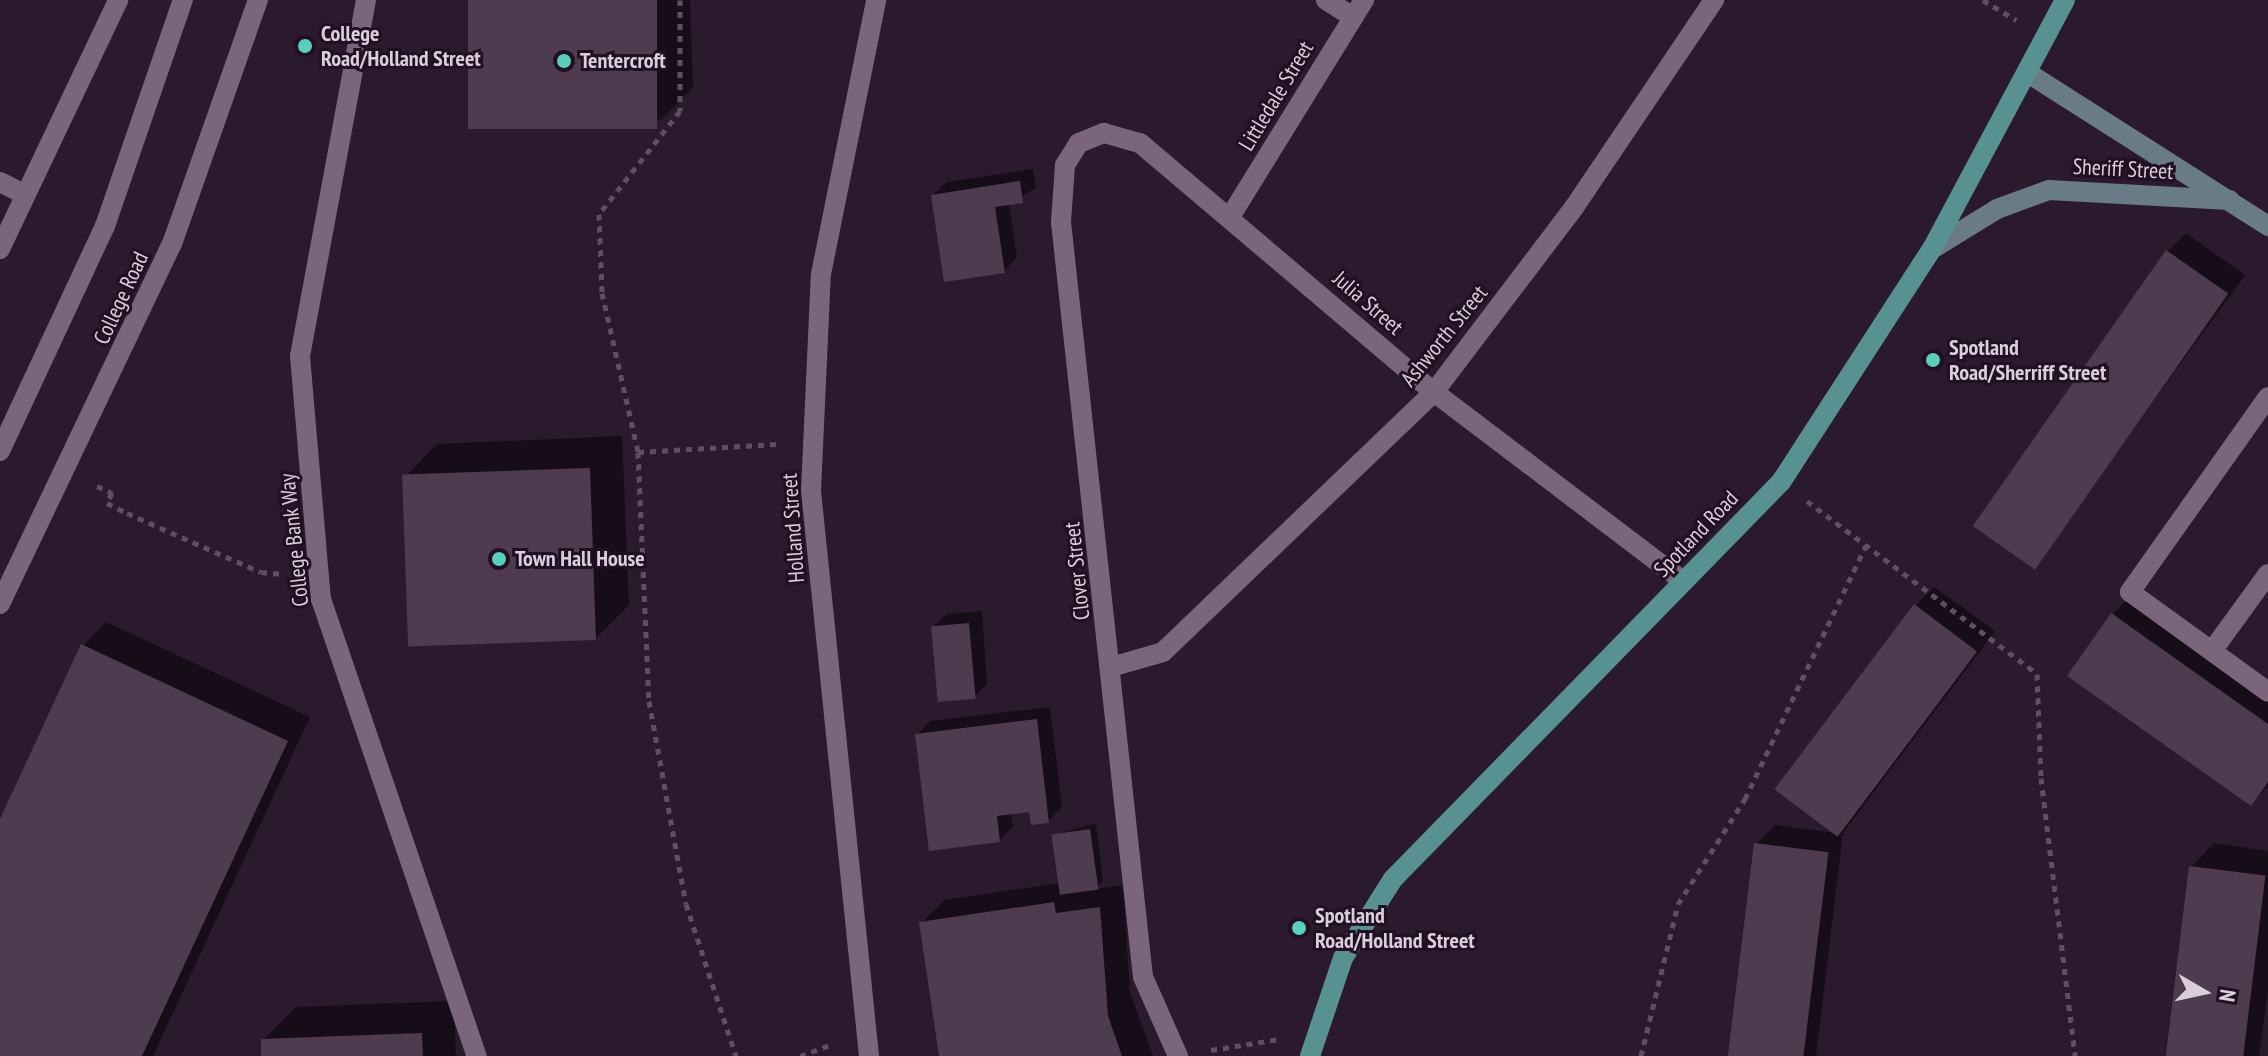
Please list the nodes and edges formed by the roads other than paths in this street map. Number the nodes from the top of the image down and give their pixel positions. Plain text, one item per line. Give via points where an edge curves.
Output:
1 (118, 0) edge
2 (183, 0) edge
3 (258, 0) edge
4 (366, 0) edge
5 (876, 0) edge
6 (1326, 0) edge
7 (1714, 0) edge
8 (2065, 0) edge
9 (1358, 8) edge
10 (2028, 73) junction
11 (1140, 143) joint
12 (0, 182) edge
13 (25, 195) junction
14 (2230, 200) junction
15 (1230, 217) junction
16 (2268, 226) edge
17 (0, 249) edge
18 (1932, 249) junction
19 (1434, 392) junction
20 (2268, 397) edge
21 (0, 451) edge
22 (2268, 574) edge
23 (1683, 581) junction
24 (0, 604) edge
25 (2212, 651) junction
26 (1111, 667) junction
27 (2268, 692) edge
28 (1178, 1055) edge
29 (477, 1056) edge
30 (869, 1056) edge
31 (1310, 1056) edge

1 - 13 street
2 - 21 street via 105,226
3 - 24 street, College Road via 172,244
4 - 29 street, College Bank Way via 300,356 321,599
5 - 30 street, Holland Street via 821,274 811,491
6 - 9 street
7 - 19 street, Ashworth Street via 1575,206
8 - 10 main road, Spotland Road
9 - 15 street, Littledale Street
10 - 14 main road, Sheriff Street
10 - 18 main road, Spotland Road
11 - 15 street, Julia Street
11 - 26 street, Clover Street via 1091,136 1070,153 1061,191
12 - 13 street
13 - 17 street
14 - 16 main road, Sheriff Street
14 - 18 main road, Sheriff Street via 2049,190 1997,209
15 - 19 street, Julia Street
18 - 23 main road, Spotland Road via 1781,482
19 - 23 street, Julia Street
19 - 26 street, Ashworth Street via 1163,652
20 - 25 street via 2130,592
22 - 25 street
23 - 31 main road, Spotland Road via 1393,879 1343,958 1312,1034
25 - 27 street
26 - 28 street, Clover Street via 1143,977

